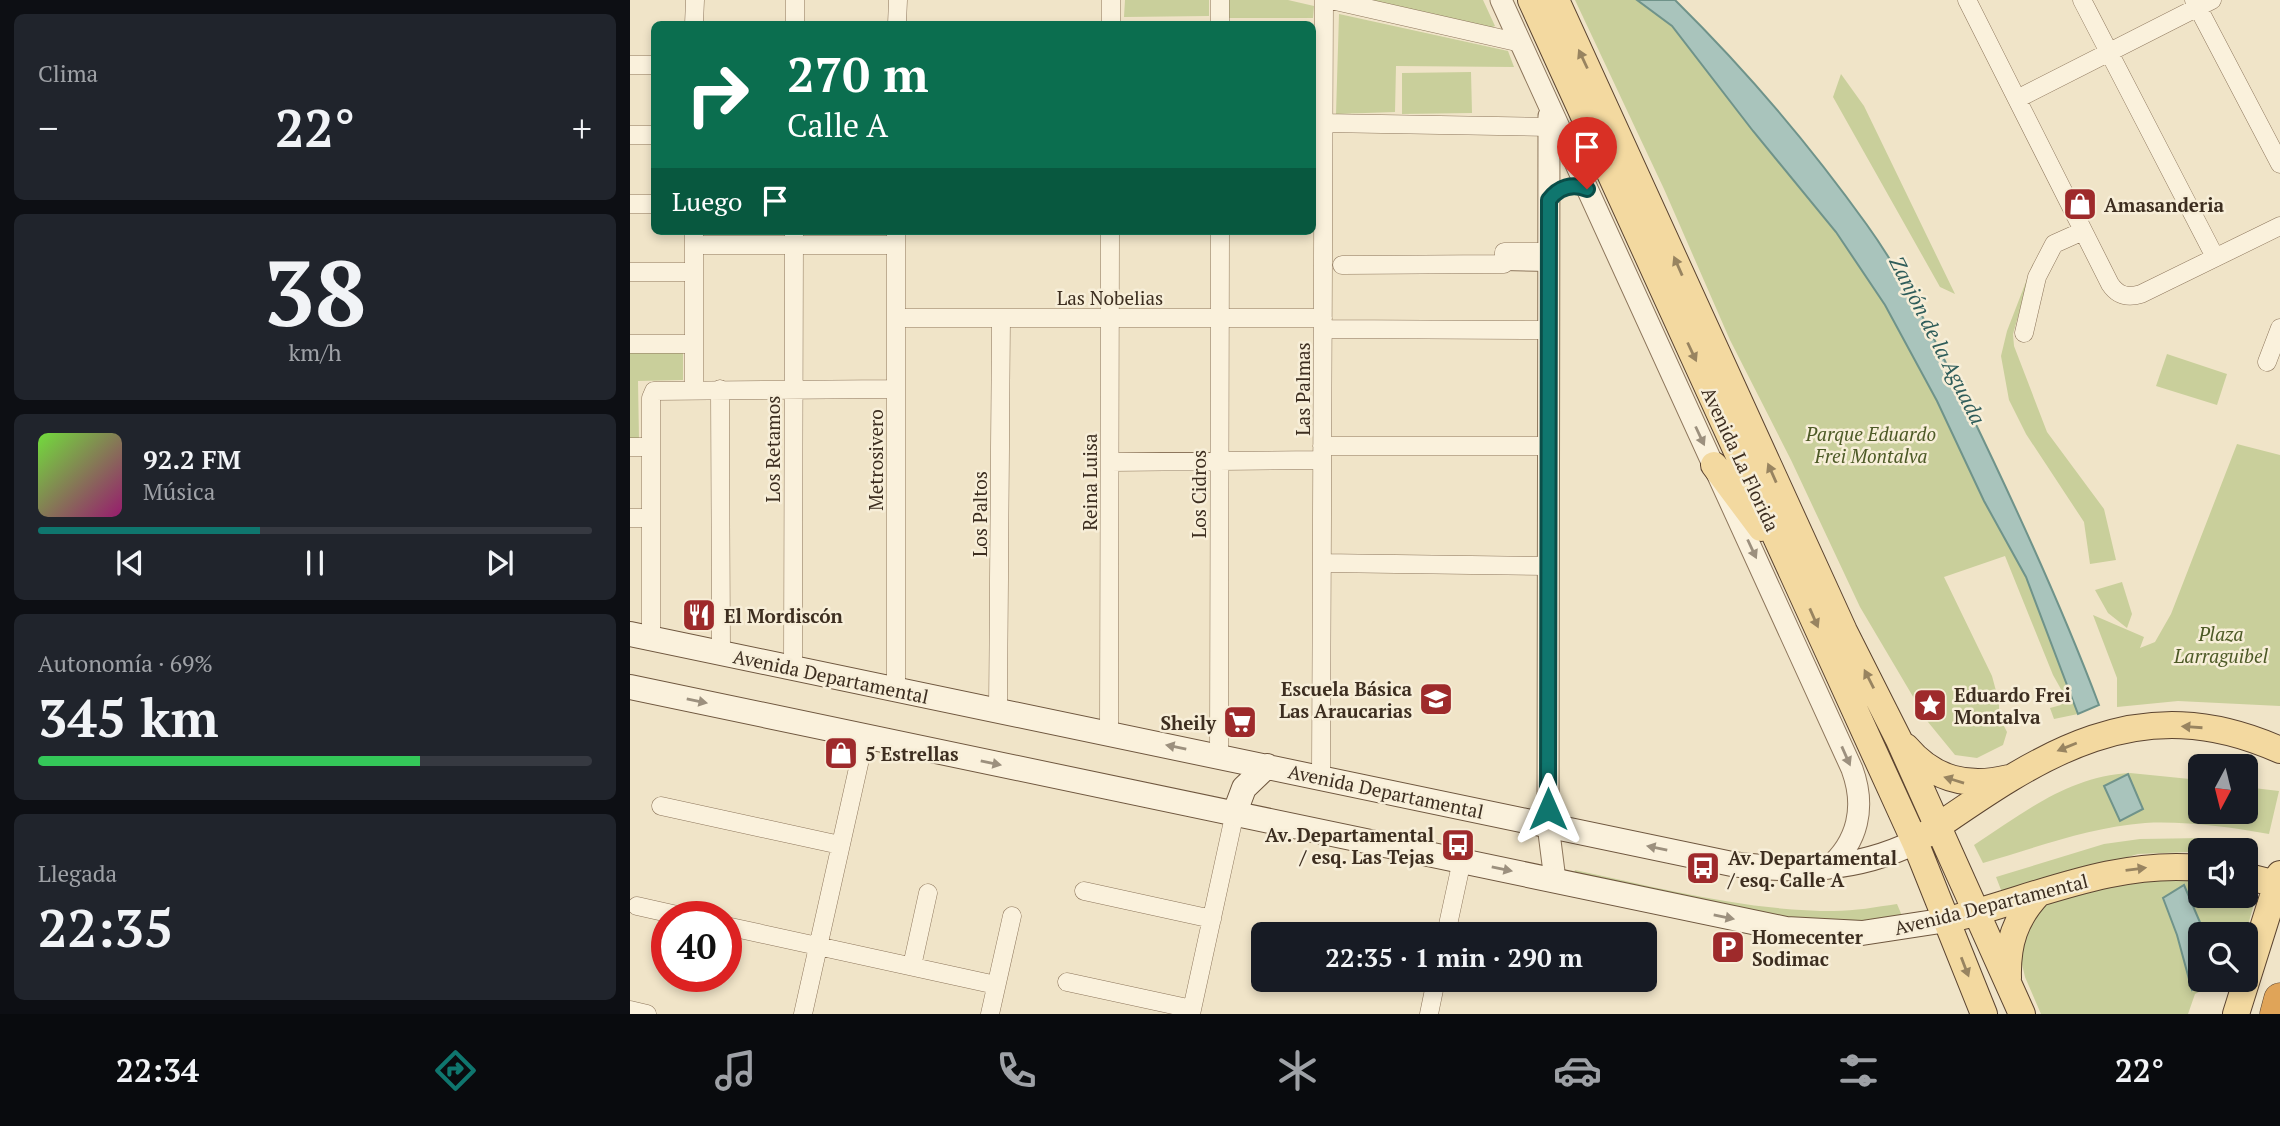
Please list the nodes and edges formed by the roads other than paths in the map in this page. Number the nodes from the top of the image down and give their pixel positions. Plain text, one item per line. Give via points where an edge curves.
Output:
1 (695, 0) edge
2 (795, 0) edge
3 (898, 0) edge
4 (1111, 0) edge
5 (1220, 0) edge
6 (1324, 0) edge
7 (1331, 0) edge
8 (1501, 0) edge
9 (1531, 0) edge
10 (1556, 0) edge
11 (1967, 0) edge
12 (2082, 0) edge
13 (2201, 2) edge
14 (694, 21) edge
15 (795, 21) edge
16 (898, 21) edge
17 (1111, 21) edge
18 (1220, 21) edge
19 (1521, 43) junction
20 (2109, 52) junction
21 (630, 65) edge
22 (651, 65) edge
23 (2017, 99) junction
24 (1549, 117) junction
25 (1324, 123) junction
26 (630, 135) edge
27 (651, 135) edge
28 (2280, 164) edge
29 (1587, 189) junction
30 (1549, 200) junction
31 (630, 204) edge
32 (651, 204) edge
33 (2280, 226) edge
34 (2083, 231) junction
35 (1110, 235) edge
36 (1220, 235) edge
37 (694, 238) edge
38 (794, 238) edge
39 (897, 238) edge
40 (2215, 257) junction
41 (1549, 259) junction
42 (1342, 265) dead end
43 (630, 272) edge
44 (694, 272) junction
45 (896, 318) junction
46 (1001, 318) junction
47 (1110, 318) junction
48 (1219, 318) junction
49 (1323, 323) junction
50 (2280, 327) edge
51 (1549, 330) junction
52 (2024, 333) dead end
53 (630, 344) edge
54 (694, 344) junction
55 (2267, 362) dead end
56 (694, 389) junction
57 (720, 389) junction
58 (793, 389) junction
59 (896, 389) junction
60 (1549, 446) junction
61 (630, 447) edge
62 (651, 447) junction
63 (1322, 453) junction
64 (1110, 462) junction
65 (1219, 462) junction
66 (1714, 465) junction
67 (630, 518) edge
68 (651, 518) junction
69 (1322, 563) junction
70 (1549, 566) junction
71 (1791, 568) junction
72 (641, 636) edge
73 (721, 653) junction
74 (793, 668) junction
75 (630, 687) edge
76 (895, 689) junction
77 (999, 710) junction
78 (1110, 733) junction
79 (865, 737) junction
80 (1899, 740) junction
81 (2273, 741) edge
82 (1219, 756) junction
83 (1267, 766) junction
84 (2021, 774) junction
85 (1321, 778) junction
86 (661, 806) dead end
87 (1235, 812) junction
88 (1548, 825) junction
89 (1938, 826) junction
90 (1915, 842) junction
91 (841, 845) junction
92 (1462, 860) junction
93 (2188, 867) edge
94 (1828, 868) junction
95 (2258, 878) edge
96 (1555, 880) junction
97 (2279, 881) edge
98 (1084, 891) dead end
99 (928, 893) dead end
100 (2039, 893) junction
101 (637, 906) dead end
102 (651, 909) edge
103 (1976, 912) junction
104 (1012, 916) dead end
105 (1212, 919) junction
106 (1947, 920) junction
107 (1449, 922) edge
108 (742, 929) edge
109 (818, 946) junction
110 (912, 966) junction
111 (1067, 982) dead end
112 (2008, 984) junction
113 (996, 985) junction
114 (1434, 992) edge
115 (2280, 999) edge
116 (630, 1010) edge
117 (1192, 1012) edge
118 (647, 1014) edge
119 (803, 1014) edge
120 (990, 1014) edge
121 (1429, 1014) edge
122 (1984, 1014) edge
123 (2022, 1014) edge
124 (2236, 1014) edge
125 (2276, 1014) edge

1 - 14 street
2 - 15 street
3 - 16 street
4 - 17 street
5 - 18 street
6 - 25 street, Las Palmas
7 - 19 street
8 - 19 street, Avenida La Florida
9 -> 71 main road, Avenida La Florida
80 -> 10 main road, Avenida La Florida via 1843,631
11 - 23 street
12 - 20 street
13 - 20 street
13 - 28 street
19 - 24 street, Avenida La Florida
20 - 23 street
20 - 40 street
21 - 22 street
23 - 34 street
24 - 25 street
24 - 29 street, Avenida La Florida
24 - 30 street
25 - 49 street, Las Palmas
26 - 27 street
29 - 30 street via 1568,186
29 -> 66 street, Avenida La Florida
30 - 41 street
31 - 32 street
33 - 40 street
34 - 40 street via 2110,284 2123,296 2141,295
34 - 52 street via 2054,244 2037,277
35 - 47 street, Reina Luisa
36 - 48 street, Los Cidros
37 - 38 street
37 - 44 street
38 - 39 street
38 - 58 street, Los Retamos
39 - 45 street, Metrosivero
41 - 42 street via 1504,253 1504,264
41 - 51 street
43 - 44 street
44 - 54 street
45 - 46 street, Las Nobelias
45 - 59 street, Metrosivero
46 - 47 street, Las Nobelias
46 - 77 street, Los Paltos
47 - 48 street, Las Nobelias
47 - 64 street, Reina Luisa
48 - 49 street, Las Nobelias
48 - 65 street, Los Cidros
49 - 51 street, Las Nobelias
49 - 63 street, Las Palmas
50 - 55 street
51 - 60 street
53 - 54 street
54 - 56 street
56 - 57 street
56 - 62 street via 653,391
57 - 58 street
57 - 73 street
58 - 59 street
58 - 74 street, Los Retamos
59 - 76 street, Metrosivero
60 - 63 street
60 - 70 street
61 - 62 street
62 - 68 street
63 - 65 street
63 - 69 street, Las Palmas
64 - 65 street
64 - 78 street, Reina Luisa
65 - 82 street, Los Cidros
66 - 71 main road
66 -> 94 street, Avenida La Florida via 1857,781 1856,828 1845,850
67 - 68 street
68 - 72 street
69 - 70 street
69 - 85 street, Las Palmas
70 - 88 street
71 -> 90 main road, Avenida La Florida
72 - 73 main road, Avenida Departamental
73 - 74 main road, Avenida Departamental
74 - 76 main road, Avenida Departamental
75 -> 79 main road, Avenida Departamental
76 - 77 main road, Avenida Departamental
77 - 78 main road, Avenida Departamental
82 -> 78 main road, Avenida Departamental
79 -> 87 main road, Avenida Departamental
79 - 91 street
84 -> 80 main road via 1959,782 1932,769
80 - 89 main road, Avenida La Florida
81 -> 84 main road, Avenida Departamental via 2208,729 2143,727 2070,745
82 - 83 main road, Avenida Departamental
83 - 85 main road, Avenida Departamental
83 - 87 main road via 1244,788
84 - 89 main road, Avenida Departamental
85 - 88 main road, Avenida Departamental
86 - 91 street
87 - 92 main road, Avenida Departamental
87 - 105 street
94 -> 88 main road, Avenida Departamental via 1732,864
88 - 96 street
89 - 90 main road, Avenida Departamental
89 - 103 main road, Avenida La Florida
90 - 94 main road, Avenida Departamental via 1873,859
90 - 106 main road, Avenida La Florida
91 - 109 street
92 -> 96 main road, Avenida Departamental
92 - 107 street
100 -> 93 main road, Avenida Departamental via 2134,869
95 - 97 main road
96 -> 106 main road, Avenida Departamental via 1811,932 1891,931
97 - 124 main road
98 - 105 street
99 - 110 street
100 - 103 main road, Avenida Departamental
100 - 112 main road via 2022,913 2011,937
101 - 102 street
103 - 106 main road, Avenida Departamental
103 - 112 main road, Avenida La Florida
104 - 113 street
105 - 117 street
106 -> 122 main road, Avenida La Florida
108 - 109 street
109 - 110 street
109 - 119 street
110 - 113 street
111 - 117 street
112 - 123 main road, Avenida La Florida
113 - 120 street
114 - 121 street
115 - 125 highway
116 - 118 street

